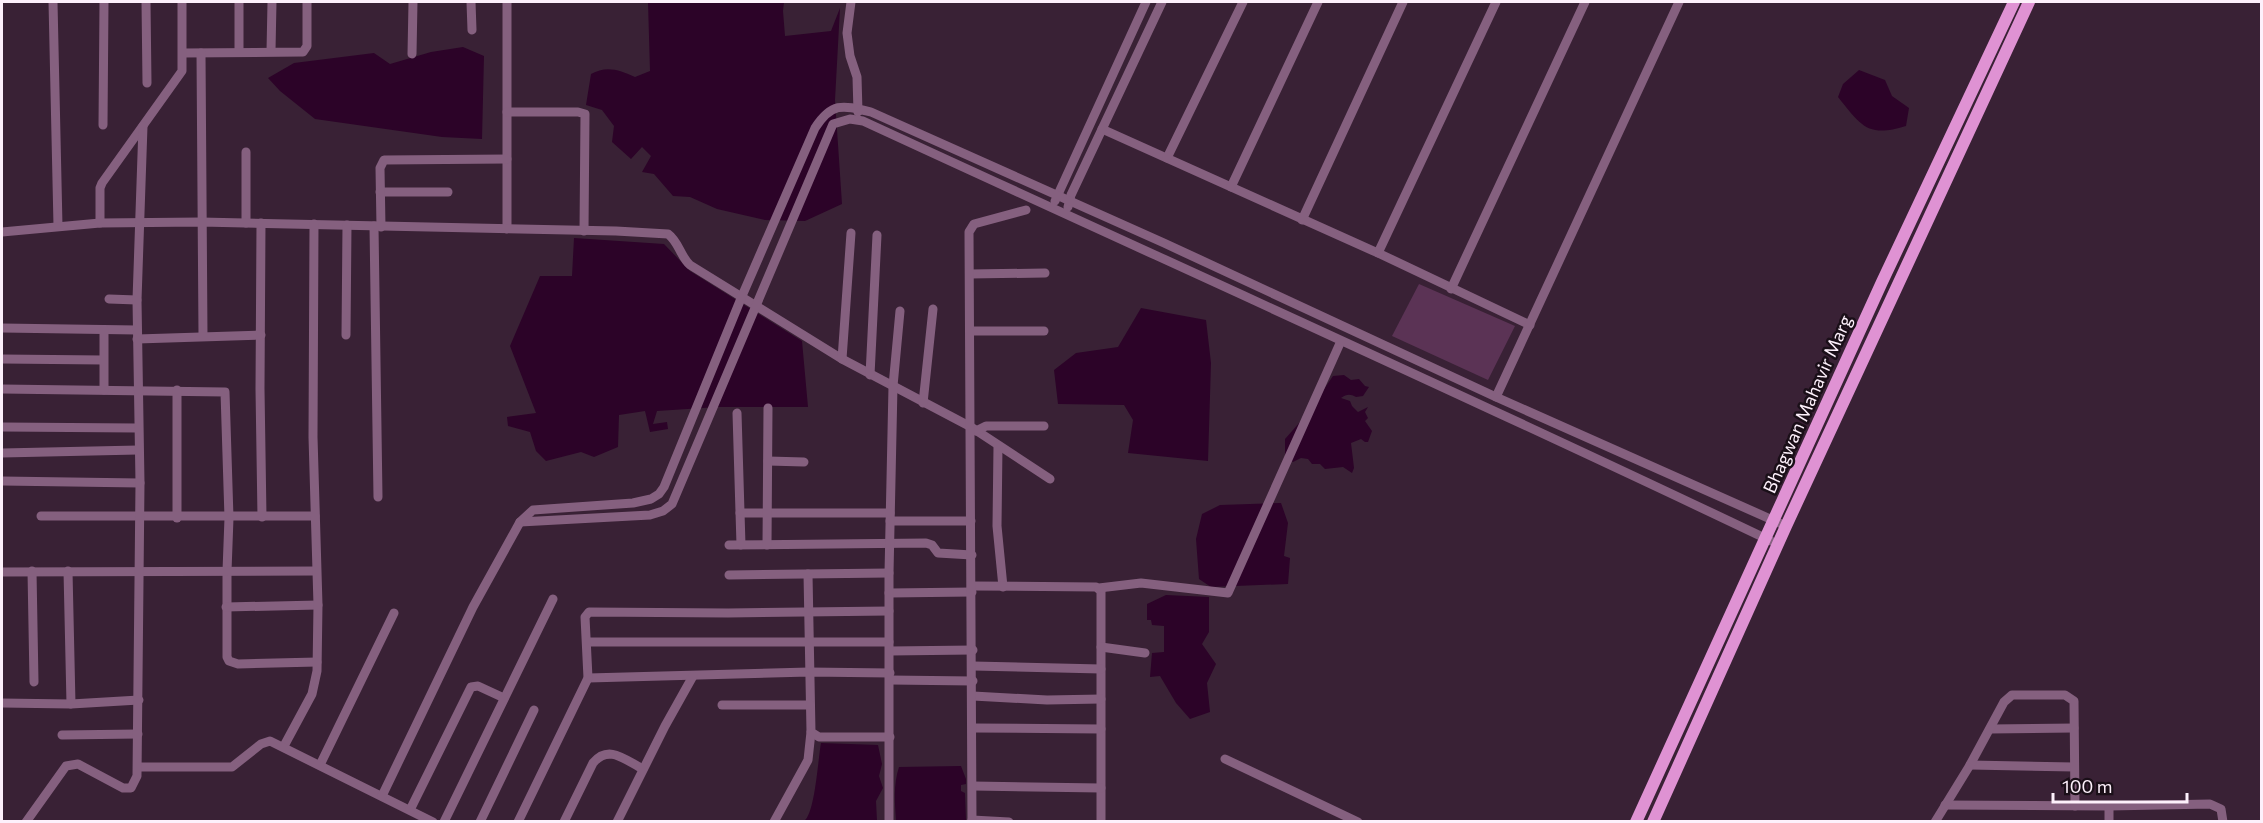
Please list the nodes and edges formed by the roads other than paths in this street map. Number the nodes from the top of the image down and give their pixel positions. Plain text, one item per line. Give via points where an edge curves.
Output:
1 (53, 2) edge
2 (104, 2) edge
3 (146, 2) edge
4 (182, 2) edge
5 (239, 2) edge
6 (272, 2) edge
7 (307, 2) edge
8 (413, 2) edge
9 (471, 2) edge
10 (507, 2) edge
11 (851, 2) edge
12 (1146, 2) edge
13 (1161, 2) edge
14 (1243, 2) edge
15 (1318, 2) edge
16 (1403, 2) edge
17 (1496, 2) edge
18 (1585, 2) edge
19 (1678, 2) edge
20 (2014, 2) edge
21 (2029, 2) edge
22 (472, 30) dead end
23 (239, 51) junction
24 (271, 51) junction
25 (183, 53) junction
26 (201, 53) junction
27 (412, 54) dead end
28 (147, 83) dead end
29 (858, 109) junction
30 (507, 112) junction
31 (858, 120) junction
32 (103, 125) dead end
33 (142, 126) junction
34 (1102, 129) junction
35 (246, 152) dead end
36 (1167, 158) junction
37 (507, 159) junction
38 (1231, 187) junction
39 (380, 192) junction
40 (448, 192) dead end
41 (1057, 196) junction
42 (1070, 202) junction
43 (1052, 208) junction
44 (1026, 210) dead end
45 (1066, 214) junction
46 (1302, 220) junction
47 (140, 222) junction
48 (201, 222) junction
49 (100, 223) junction
50 (246, 223) junction
51 (261, 223) junction
52 (314, 224) junction
53 (347, 225) junction
54 (58, 226) junction
55 (377, 226) junction
56 (507, 229) junction
57 (584, 231) junction
58 (2, 232) edge
59 (851, 233) dead end
60 (878, 235) dead end
61 (1377, 253) junction
62 (1045, 273) dead end
63 (970, 274) junction
64 (1451, 289) junction
65 (742, 296) junction
66 (109, 299) dead end
67 (136, 300) junction
68 (755, 304) junction
69 (933, 309) dead end
70 (900, 310) dead end
71 (1530, 325) junction
72 (2, 328) edge
73 (104, 330) junction
74 (971, 331) junction
75 (1044, 331) dead end
76 (137, 334) junction
77 (261, 334) junction
78 (346, 335) dead end
79 (204, 336) junction
80 (1341, 341) junction
81 (2, 359) edge
82 (842, 359) junction
83 (103, 360) junction
84 (870, 375) junction
85 (892, 386) junction
86 (2, 389) edge
87 (104, 390) junction
88 (137, 390) junction
89 (177, 390) junction
90 (1496, 397) junction
91 (923, 402) junction
92 (768, 408) dead end
93 (737, 413) dead end
94 (1044, 426) dead end
95 (2, 427) edge
96 (137, 428) junction
97 (973, 429) junction
98 (999, 446) junction
99 (138, 450) junction
100 (2, 453) edge
101 (768, 461) junction
102 (804, 462) dead end
103 (1050, 479) dead end
104 (2, 481) edge
105 (140, 483) junction
106 (378, 497) dead end
107 (740, 513) junction
108 (767, 513) junction
109 (41, 516) dead end
110 (315, 516) junction
111 (262, 517) junction
112 (890, 517) junction
113 (139, 518) junction
114 (177, 518) junction
115 (229, 518) junction
116 (971, 521) junction
117 (520, 522) junction
118 (1780, 523) junction
119 (1772, 541) junction
120 (890, 544) junction
121 (729, 545) dead end
122 (741, 545) junction
123 (767, 545) junction
124 (972, 555) junction
125 (32, 571) junction
126 (68, 571) junction
127 (139, 571) junction
128 (226, 571) junction
129 (316, 571) junction
130 (2, 572) edge
131 (889, 573) junction
132 (808, 574) junction
133 (729, 575) dead end
134 (1003, 587) junction
135 (1099, 588) junction
136 (972, 589) junction
137 (889, 593) junction
138 (553, 599) dead end
139 (318, 605) junction
140 (226, 607) junction
141 (889, 611) junction
142 (808, 612) junction
143 (394, 613) dead end
144 (587, 642) junction
145 (808, 642) junction
146 (890, 646) junction
147 (1101, 647) junction
148 (973, 650) junction
149 (1145, 653) dead end
150 (317, 662) junction
151 (973, 666) junction
152 (1101, 669) junction
153 (809, 672) junction
154 (693, 676) junction
155 (890, 676) junction
156 (588, 678) junction
157 (973, 681) junction
158 (34, 682) dead end
159 (973, 696) junction
160 (504, 698) junction
161 (1101, 699) junction
162 (139, 700) junction
163 (2, 703) edge
164 (71, 704) junction
165 (722, 705) dead end
166 (810, 705) junction
167 (534, 710) dead end
168 (973, 728) junction
169 (2074, 728) junction
170 (1101, 729) junction
171 (1990, 729) junction
172 (811, 732) junction
173 (138, 734) junction
174 (62, 735) dead end
175 (890, 737) junction
176 (284, 746) junction
177 (1225, 759) dead end
178 (320, 765) junction
179 (1970, 765) junction
180 (138, 767) junction
181 (2074, 767) junction
182 (643, 769) junction
183 (973, 786) junction
184 (1101, 788) junction
185 (382, 796) junction
186 (1945, 805) junction
187 (2075, 806) junction
188 (2109, 806) junction
189 (410, 810) junction
190 (972, 821) edge
191 (26, 822) edge
192 (433, 822) edge
193 (444, 822) edge
194 (480, 822) edge
195 (518, 822) edge
196 (564, 822) edge
197 (617, 822) edge
198 (774, 822) edge
199 (889, 822) edge
200 (1009, 822) edge
201 (1101, 822) edge
202 (1358, 822) edge
203 (1636, 822) edge
204 (1653, 822) edge
205 (1935, 822) edge
206 (2109, 822) edge
207 (2223, 822) edge

1 - 54 street
2 - 32 street
3 - 28 street
4 - 25 street
5 - 23 street
6 - 24 street
7 - 24 street via 306,50
8 - 27 street
9 - 22 street
10 - 30 street
11 - 29 street via 847,33 857,77
12 - 41 street
13 - 34 street
14 - 36 street
15 - 38 street
16 - 46 street
17 - 61 street
18 - 64 street
19 - 71 street
20 - 118 main road, Bhagwan Mahavir Marg via 1882,282
21 - 118 main road, Bhagwan Mahavir Marg
23 - 24 street
23 - 26 street
25 - 26 street
25 - 33 street via 182,71
26 - 48 street
29 - 31 street
29 - 41 street
29 - 65 street via 833,109 825,113 815,128
30 - 37 street
30 - 57 street via 585,114
31 - 43 street
31 - 68 street via 833,124
33 - 47 street
33 - 49 street via 100,189
34 - 36 street
34 - 42 street
35 - 50 street
36 - 38 street
37 - 39 street via 384,160
37 - 56 street
38 - 46 street
39 - 40 street
39 - 55 street
41 - 42 street
41 - 43 street
42 - 45 street
42 - 90 street
43 - 45 street
44 - 63 street via 971,227
45 - 80 street
46 - 61 street
47 - 48 street
47 - 49 street
47 - 67 street
48 - 50 street
48 - 79 street
49 - 54 street
50 - 51 street
51 - 52 street
51 - 77 street
52 - 53 street
52 - 110 street
53 - 55 street
53 - 78 street
54 - 58 street
55 - 56 street
55 - 106 street
56 - 57 street
57 - 65 street via 668,234 690,265
59 - 82 street
60 - 84 street
61 - 64 street
62 - 63 street
63 - 74 street
64 - 71 street
65 - 68 street
65 - 117 street via 659,494 633,502 532,510
66 - 67 street
67 - 76 street
68 - 82 street
68 - 117 street via 672,504 650,515
69 - 91 street
70 - 85 street
71 - 90 street
72 - 73 street
73 - 76 street
73 - 83 street
74 - 75 street
74 - 97 street
76 - 79 street
76 - 88 street
77 - 79 street
77 - 111 street
80 - 119 street
80 - 135 street via 1228,593 1141,583
81 - 83 street
82 - 84 street
83 - 87 street
84 - 85 street
85 - 91 street
85 - 112 street
86 - 87 street
87 - 88 street
88 - 89 street
88 - 96 street
89 - 114 street
89 - 115 street via 225,392
90 - 118 street
91 - 97 street
92 - 101 street
93 - 107 street
94 - 97 street
95 - 96 street
96 - 99 street
97 - 98 street
97 - 116 street
98 - 103 street
98 - 134 street via 997,526
99 - 100 street
99 - 105 street
101 - 102 street
101 - 108 street
104 - 105 street
105 - 113 street
107 - 108 street
107 - 122 street
108 - 112 street
108 - 123 street
109 - 113 street
110 - 111 street
110 - 129 street
111 - 115 street
112 - 116 street
112 - 120 street
113 - 114 street
113 - 127 street
114 - 115 street
115 - 128 street
116 - 124 street
117 - 185 street via 473,607
118 - 119 main road, Bhagwan Mahavir Marg
119 - 203 main road, Bhagwan Mahavir Marg
119 - 204 main road, Bhagwan Mahavir Marg
120 - 123 street
120 - 124 street via 930,544 938,554
120 - 131 street
121 - 122 street
122 - 123 street
124 - 136 street
125 - 126 street
125 - 130 street
125 - 158 street
126 - 127 street
126 - 164 street
127 - 128 street
127 - 162 street
128 - 129 street
128 - 140 street
129 - 139 street
131 - 132 street
131 - 137 street
132 - 133 street
132 - 142 street
134 - 135 street
134 - 136 street
135 - 147 street
136 - 137 street
136 - 148 street
137 - 141 street
138 - 160 street
139 - 140 street
139 - 150 street
140 - 150 street via 229,661
141 - 142 street
141 - 146 street
142 - 144 street via 592,611 585,617
142 - 145 street
143 - 178 street
144 - 145 street
144 - 156 street
145 - 146 street
145 - 153 street
146 - 148 street
146 - 155 street
147 - 149 street
147 - 152 street
148 - 151 street
150 - 176 street via 312,694
151 - 152 street
151 - 157 street
152 - 161 street
153 - 154 street
153 - 155 street
153 - 166 street
154 - 156 street
154 - 182 street
155 - 157 street
155 - 175 street
156 - 195 street
157 - 159 street
159 - 161 street
159 - 168 street
160 - 189 street via 478,686 471,687
160 - 193 street
161 - 170 street
162 - 164 street
162 - 173 street
163 - 164 street
165 - 166 street
166 - 172 street
167 - 194 street
168 - 170 street
168 - 183 street
169 - 171 street
169 - 171 street via 2074,701 2070,697 2019,694 2008,697
169 - 181 street
170 - 184 street
171 - 179 street
172 - 175 street via 819,737
172 - 198 street via 808,760
173 - 174 street
173 - 180 street
175 - 199 street
176 - 178 street
176 - 180 street via 265,741 232,767
177 - 202 street
178 - 185 street
179 - 181 street
179 - 186 street
180 - 191 street via 135,782 127,788 78,764 66,766
181 - 187 street
182 - 196 street via 615,754 600,756
182 - 197 street
183 - 184 street
183 - 190 street
184 - 201 street
185 - 189 street
186 - 187 street
186 - 205 street
187 - 188 street
188 - 206 street
188 - 207 street via 2210,804 2221,809
189 - 192 street
190 - 200 street

